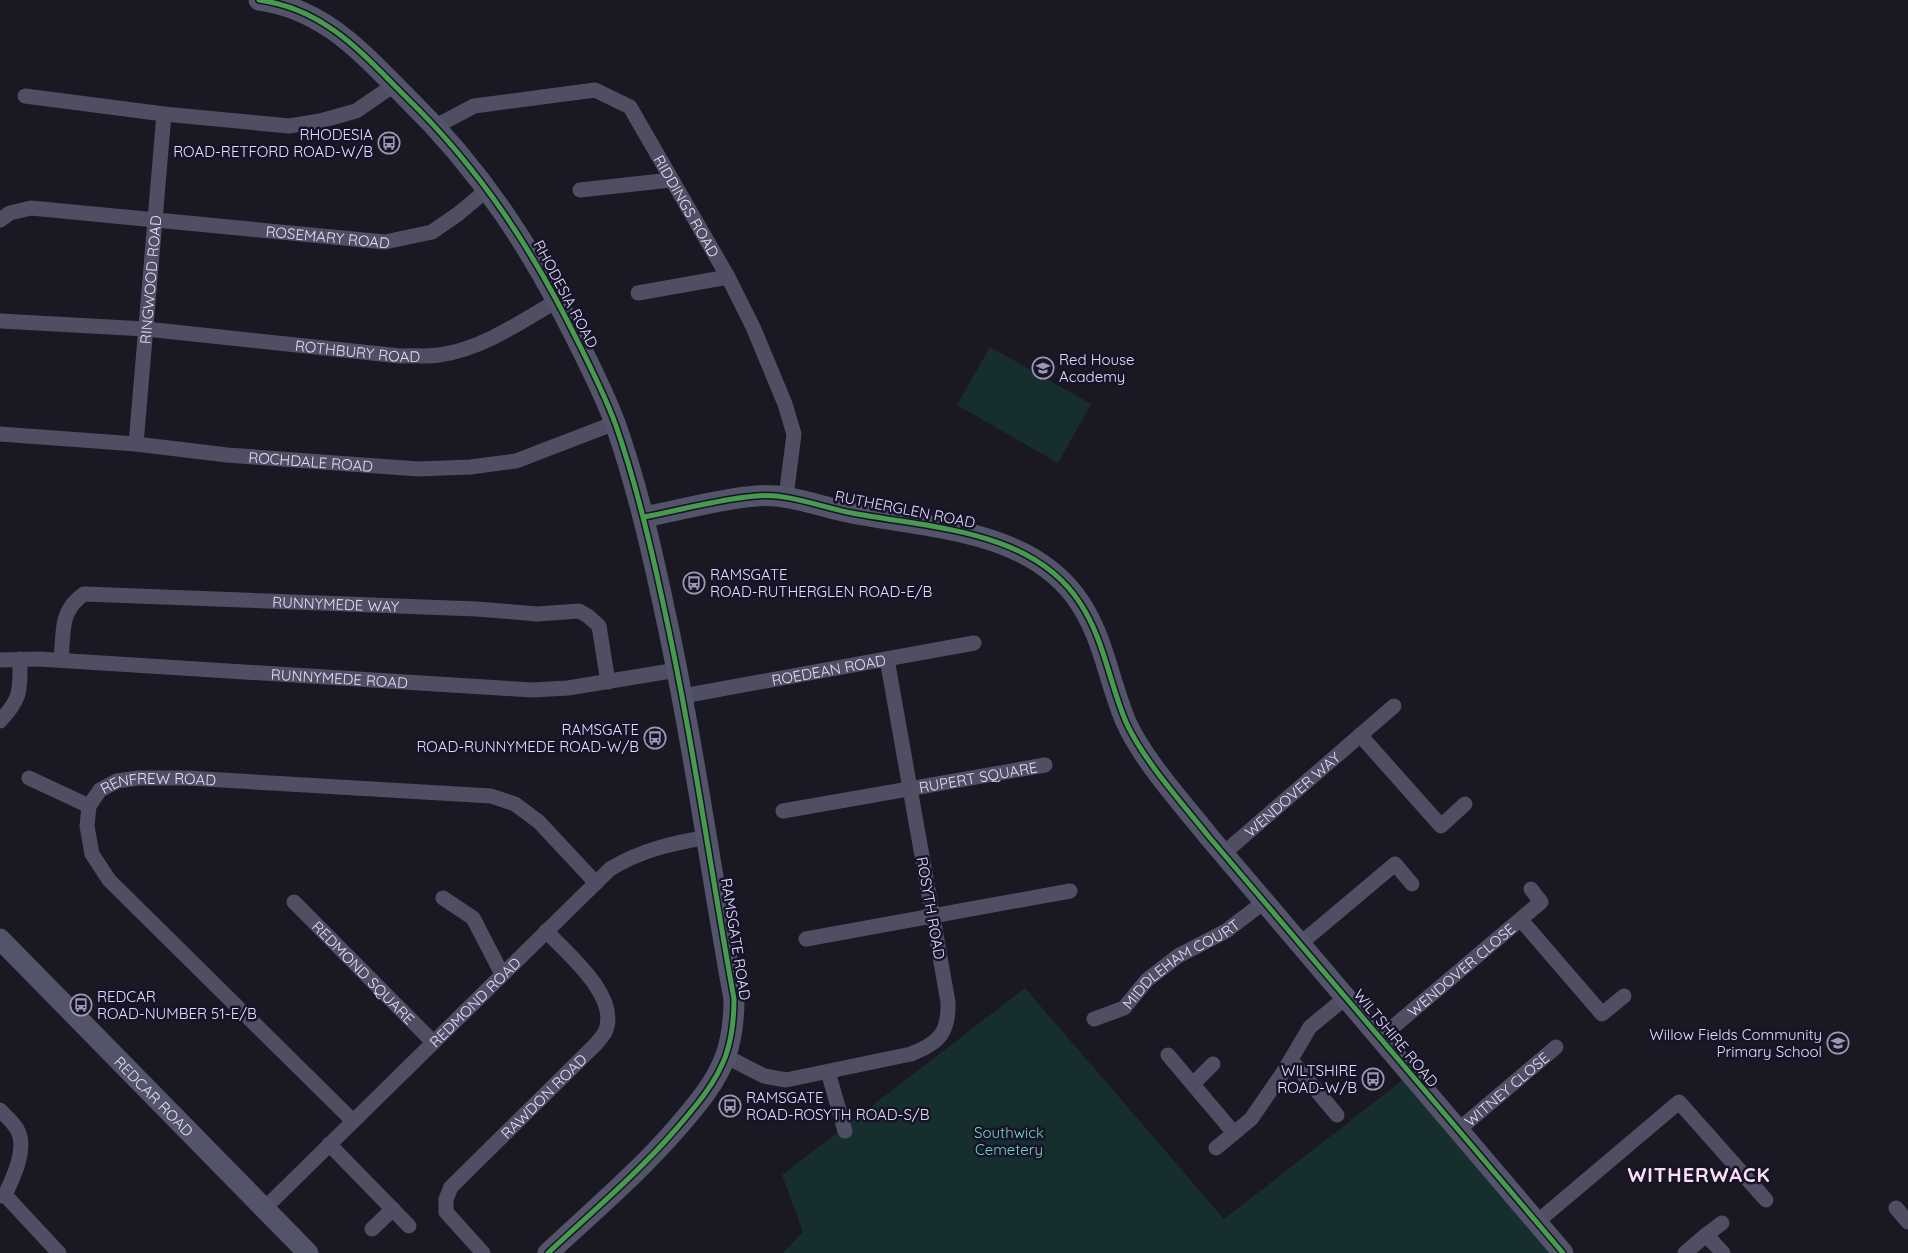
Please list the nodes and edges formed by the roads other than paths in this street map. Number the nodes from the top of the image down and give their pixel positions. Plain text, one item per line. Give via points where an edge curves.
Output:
1 (258, 0) edge
2 (394, 85) junction
3 (25, 96) dead end
4 (164, 114) junction
5 (436, 126) junction
6 (671, 180) junction
7 (488, 189) junction
8 (580, 190) dead end
9 (0, 220) edge
10 (155, 220) junction
11 (728, 277) junction
12 (638, 293) dead end
13 (558, 300) junction
14 (0, 321) edge
15 (146, 328) junction
16 (615, 423) junction
17 (0, 434) edge
18 (136, 444) junction
19 (786, 497) junction
20 (644, 517) junction
21 (974, 643) dead end
22 (20, 659) junction
23 (0, 660) edge
24 (61, 660) junction
25 (887, 660) junction
26 (676, 661) junction
27 (608, 682) junction
28 (684, 696) junction
29 (1394, 706) dead end
30 (0, 721) edge
31 (1360, 735) junction
32 (1045, 765) dead end
33 (29, 778) dead end
34 (910, 787) junction
35 (1465, 804) dead end
36 (88, 806) junction
37 (783, 811) dead end
38 (708, 837) junction
39 (1210, 838) joint
40 (1224, 854) junction
41 (596, 883) junction
42 (1412, 884) dead end
43 (1531, 889) dead end
44 (1070, 891) dead end
45 (443, 898) dead end
46 (294, 902) dead end
47 (1264, 902) junction
48 (932, 915) junction
49 (1521, 920) junction
50 (546, 931) junction
51 (0, 938) edge
52 (806, 939) dead end
53 (1301, 943) junction
54 (502, 974) junction
55 (1624, 996) dead end
56 (1345, 998) junction
57 (1094, 1019) dead end
58 (1380, 1038) junction
59 (433, 1042) junction
60 (1556, 1047) dead end
61 (726, 1056) junction
62 (1168, 1056) dead end
63 (1291, 1060) junction
64 (1213, 1064) dead end
65 (828, 1072) junction
66 (1193, 1084) junction
67 (0, 1110) edge
68 (1337, 1115) dead end
69 (353, 1121) junction
70 (845, 1131) dead end
71 (1457, 1131) junction
72 (1234, 1133) junction
73 (329, 1144) junction
74 (1216, 1148) dead end
75 (2, 1195) edge
76 (1766, 1200) dead end
77 (265, 1208) junction
78 (1896, 1208) dead end
79 (393, 1210) junction
80 (1537, 1222) junction
81 (1908, 1222) edge
82 (1722, 1223) dead end
83 (409, 1226) dead end
84 (372, 1229) dead end
85 (1706, 1235) junction
86 (59, 1253) edge
87 (308, 1253) edge
88 (483, 1253) edge
89 (548, 1253) edge
90 (1563, 1253) edge
91 (1685, 1253) edge
92 (1723, 1253) edge

1 - 2 street, RHODESIA ROAD via 310,16 339,32
2 - 4 street via 356,111 320,122 289,126
2 - 5 street, RHODESIA ROAD
3 - 4 street
4 - 10 street, RINGWOOD ROAD
5 - 6 street, RIDDINGS ROAD via 474,106 596,90 630,107
5 - 7 street, RHODESIA ROAD
6 - 8 street
6 - 11 street, RIDDINGS ROAD
7 - 10 street, ROSEMARY ROAD via 432,232 385,242
7 - 13 street, RHODESIA ROAD via 525,241
9 - 10 street, ROSEMARY ROAD via 10,213 31,208
10 - 15 street, RINGWOOD ROAD
11 - 12 street
11 - 19 street, RIDDINGS ROAD via 753,327 794,434
13 - 15 street, ROTHBURY ROAD via 504,332 439,355 400,356
13 - 16 street, RHODESIA ROAD
14 - 15 street, ROTHBURY ROAD
15 - 18 street, RINGWOOD ROAD
16 - 18 street, ROCHDALE ROAD via 516,461 470,467 418,469 227,455
16 - 20 street, RHODESIA ROAD
17 - 18 street, ROCHDALE ROAD
19 - 20 street, RUTHERGLEN ROAD via 756,496
19 - 39 street, RUTHERGLEN ROAD via 847,512 987,538 1016,550 1058,576 1080,602 1099,638 1127,722 1156,770
20 - 26 street, RHODESIA ROAD
21 - 25 street, ROEDEAN ROAD
22 - 23 street, RUNNYMEDE ROAD
22 - 24 street, RUNNYMEDE ROAD
22 - 30 street via 20,689 14,706
24 - 27 street, RUNNYMEDE ROAD via 532,690
24 - 27 street, RUNNYMEDE WAY via 65,615 73,602 84,594 537,614 580,611 599,626
25 - 28 street, ROEDEAN ROAD
25 - 34 street, ROSYTH ROAD
26 - 27 street, RUNNYMEDE ROAD
26 - 28 street, RAMSGATE ROAD
28 - 38 street, RAMSGATE ROAD
29 - 31 street, WENDOVER WAY
31 - 35 street via 1441,826
31 - 40 street, WENDOVER WAY
32 - 34 street, RUPERT SQUARE
33 - 36 street
34 - 37 street, RUPERT SQUARE
34 - 48 street, ROSYTH ROAD
36 - 41 street, RENFREW ROAD via 100,790 116,781 138,778 188,778 491,796 515,804 540,822
36 - 69 street, RENFREW ROAD via 87,826 92,854 109,880
38 - 41 street, REDMOND ROAD via 652,849 628,858
38 - 61 street, RAMSGATE ROAD via 734,999 734,1025
39 - 40 street, WILTSHIRE ROAD
40 - 47 street, WILTSHIRE ROAD
41 - 50 street, REDMOND ROAD
42 - 53 street via 1395,864
43 - 49 street, WENDOVER CLOSE via 1541,902
44 - 48 street
45 - 54 street via 474,918
46 - 59 street, REDMOND SQUARE
47 - 53 street, WILTSHIRE ROAD
47 - 57 street, MIDDLEHAM COURT via 1226,931 1178,956 1147,980 1124,1008
48 - 52 street
48 - 65 street, ROSYTH ROAD via 948,1002 949,1021 941,1036 928,1047 910,1054
49 - 55 street, WENDOVER CLOSE via 1602,1014
49 - 58 street, WENDOVER CLOSE
50 - 54 street, REDMOND ROAD
50 - 88 street, RAWDON ROAD via 593,979 607,1013 606,1031 451,1187 446,1199 446,1212
51 - 77 street, REDCAR ROAD
53 - 56 street, WILTSHIRE ROAD
54 - 59 street, REDMOND ROAD
56 - 58 street, WILTSHIRE ROAD
56 - 63 street via 1310,1027
58 - 71 street, WILTSHIRE ROAD
59 - 69 street, REDMOND ROAD
60 - 71 street, WITNEY CLOSE
61 - 65 street, ROSYTH ROAD via 764,1076 786,1080
61 - 89 street, RAMSGATE ROAD via 716,1078 694,1109 654,1155
62 - 66 street
63 - 68 street
63 - 72 street via 1251,1119
64 - 66 street
65 - 70 street
66 - 72 street
67 - 75 street via 19,1132 18,1170
69 - 73 street, REDMOND ROAD
71 - 80 street, WILTSHIRE ROAD
72 - 74 street
73 - 77 street, REDMOND ROAD
73 - 79 street
75 - 86 street
76 - 80 street via 1679,1102
77 - 87 street, REDCAR ROAD
78 - 81 street
79 - 83 street
79 - 84 street
80 - 90 street, WILTSHIRE ROAD
82 - 85 street
85 - 91 street
85 - 92 street

